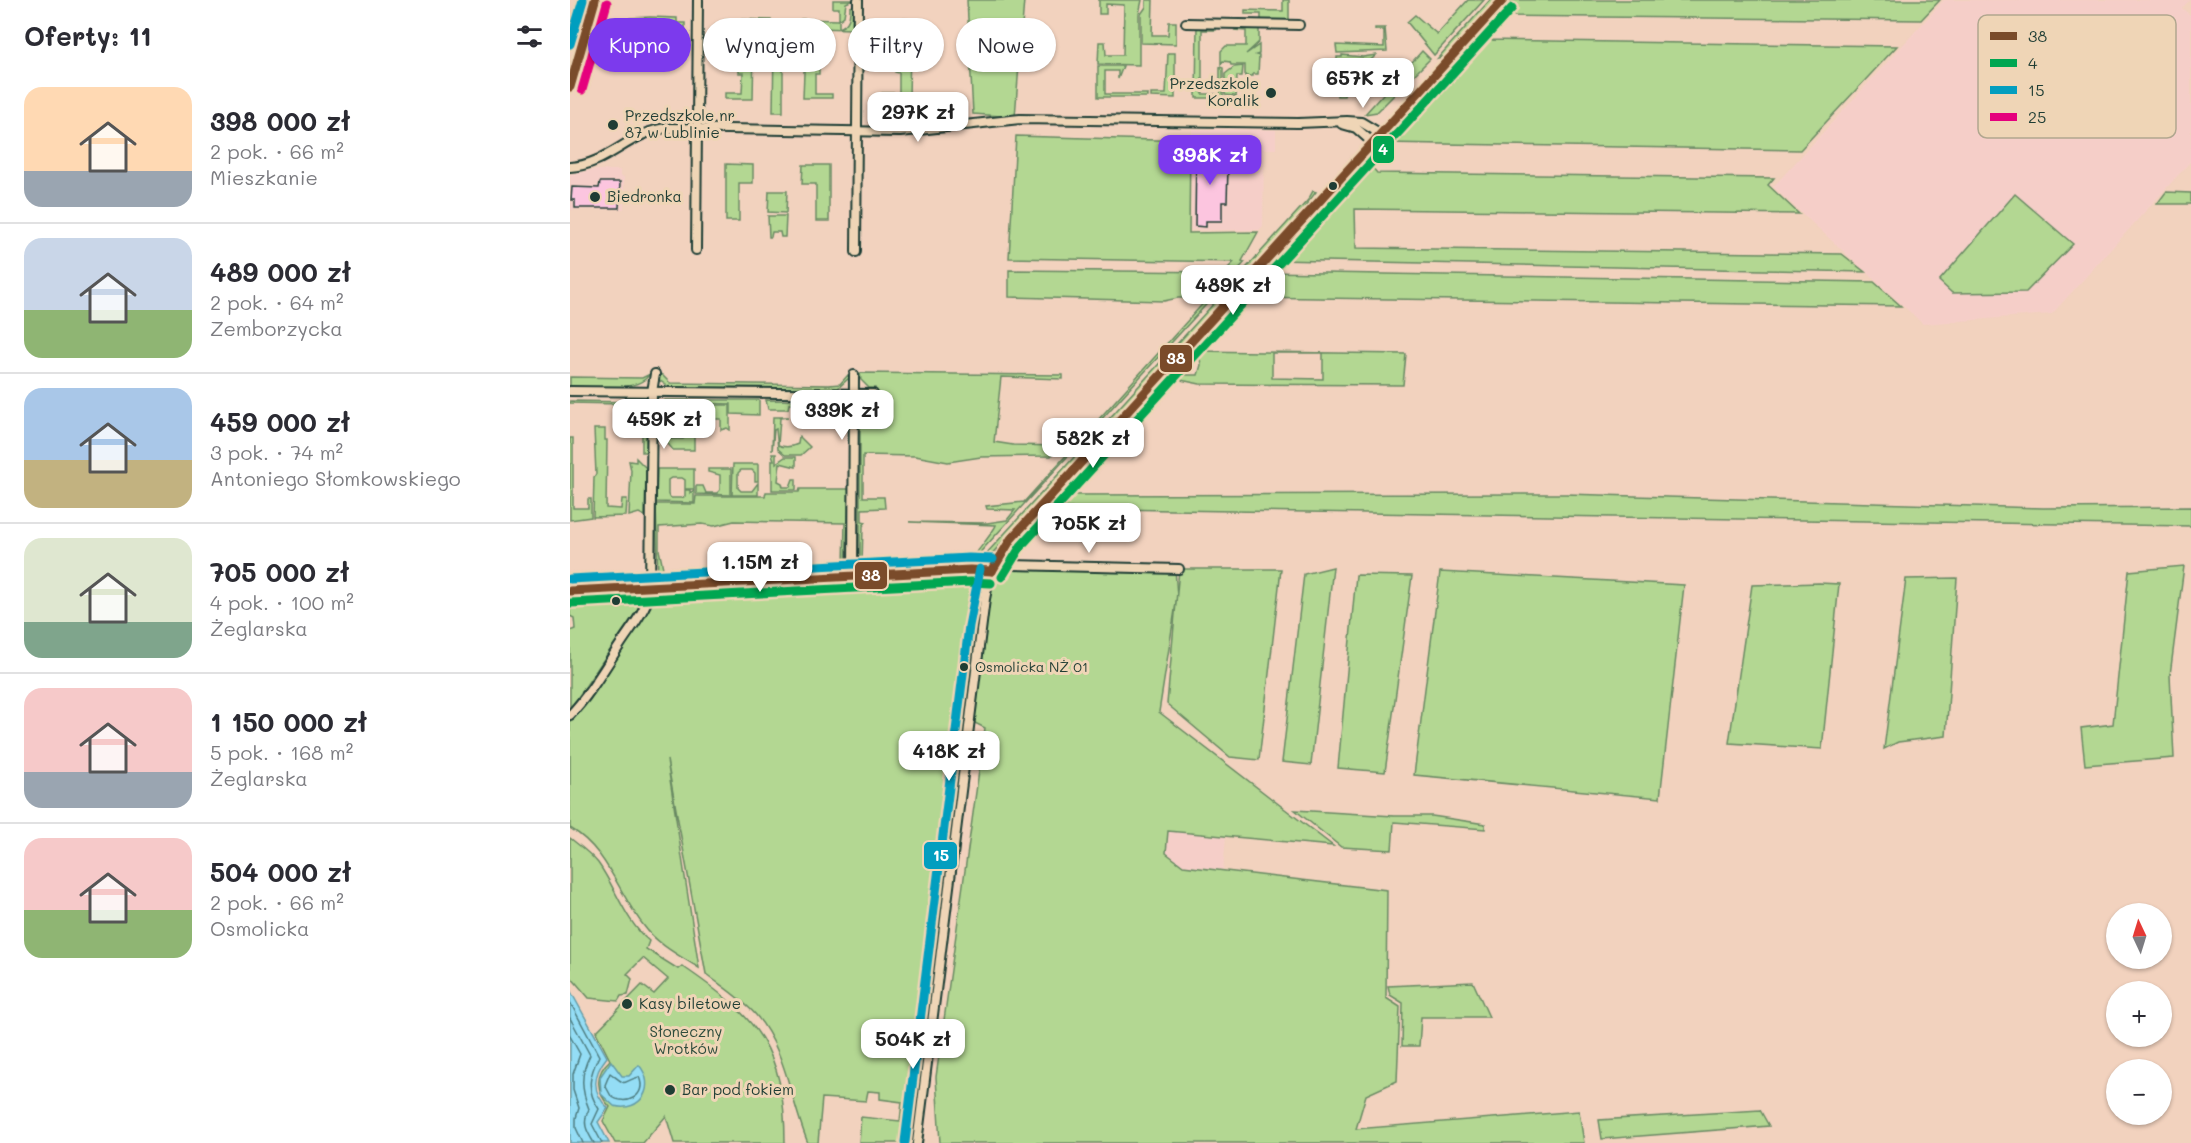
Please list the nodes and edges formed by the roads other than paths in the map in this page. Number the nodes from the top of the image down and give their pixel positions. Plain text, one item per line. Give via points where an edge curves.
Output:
1 (595, 0) edge
2 (698, 0) edge
3 (858, 0) edge
4 (1503, 0) edge
5 (1186, 23) dead end
6 (1299, 25) dead end
7 (570, 27) edge
8 (587, 30) junction
9 (570, 87) edge
10 (1335, 122) junction
11 (696, 128) junction
12 (856, 130) junction
13 (1381, 134) junction
14 (1373, 143) junction
15 (570, 167) edge
16 (696, 250) dead end
17 (856, 252) dead end
18 (655, 374) dead end
19 (854, 375) dead end
20 (570, 391) edge
21 (652, 392) junction
22 (855, 394) junction
23 (873, 394) dead end
24 (995, 563) junction
25 (1179, 568) dead end
26 (992, 571) junction
27 (853, 576) junction
28 (650, 586) junction
29 (570, 591) edge
30 (570, 715) edge
31 (917, 1143) edge

1 - 8 street
2 - 11 street
3 - 12 street
4 - 13 street
5 - 6 street
7 - 8 street
8 - 9 street
10 - 12 street via 1015,119 916,131
10 - 13 street via 1361,122
10 - 14 street via 1356,128
11 - 12 street
11 - 15 street via 650,131 598,161
11 - 16 street
12 - 17 street
13 - 14 street
14 - 24 street via 1013,536
18 - 21 street
19 - 22 street
20 - 21 street
21 - 22 street
21 - 28 street
22 - 23 street
22 - 27 street
24 - 25 street
24 - 26 street
26 - 27 street
26 - 31 street via 986,592
27 - 28 street
28 - 29 street
28 - 30 street via 646,606 585,699

